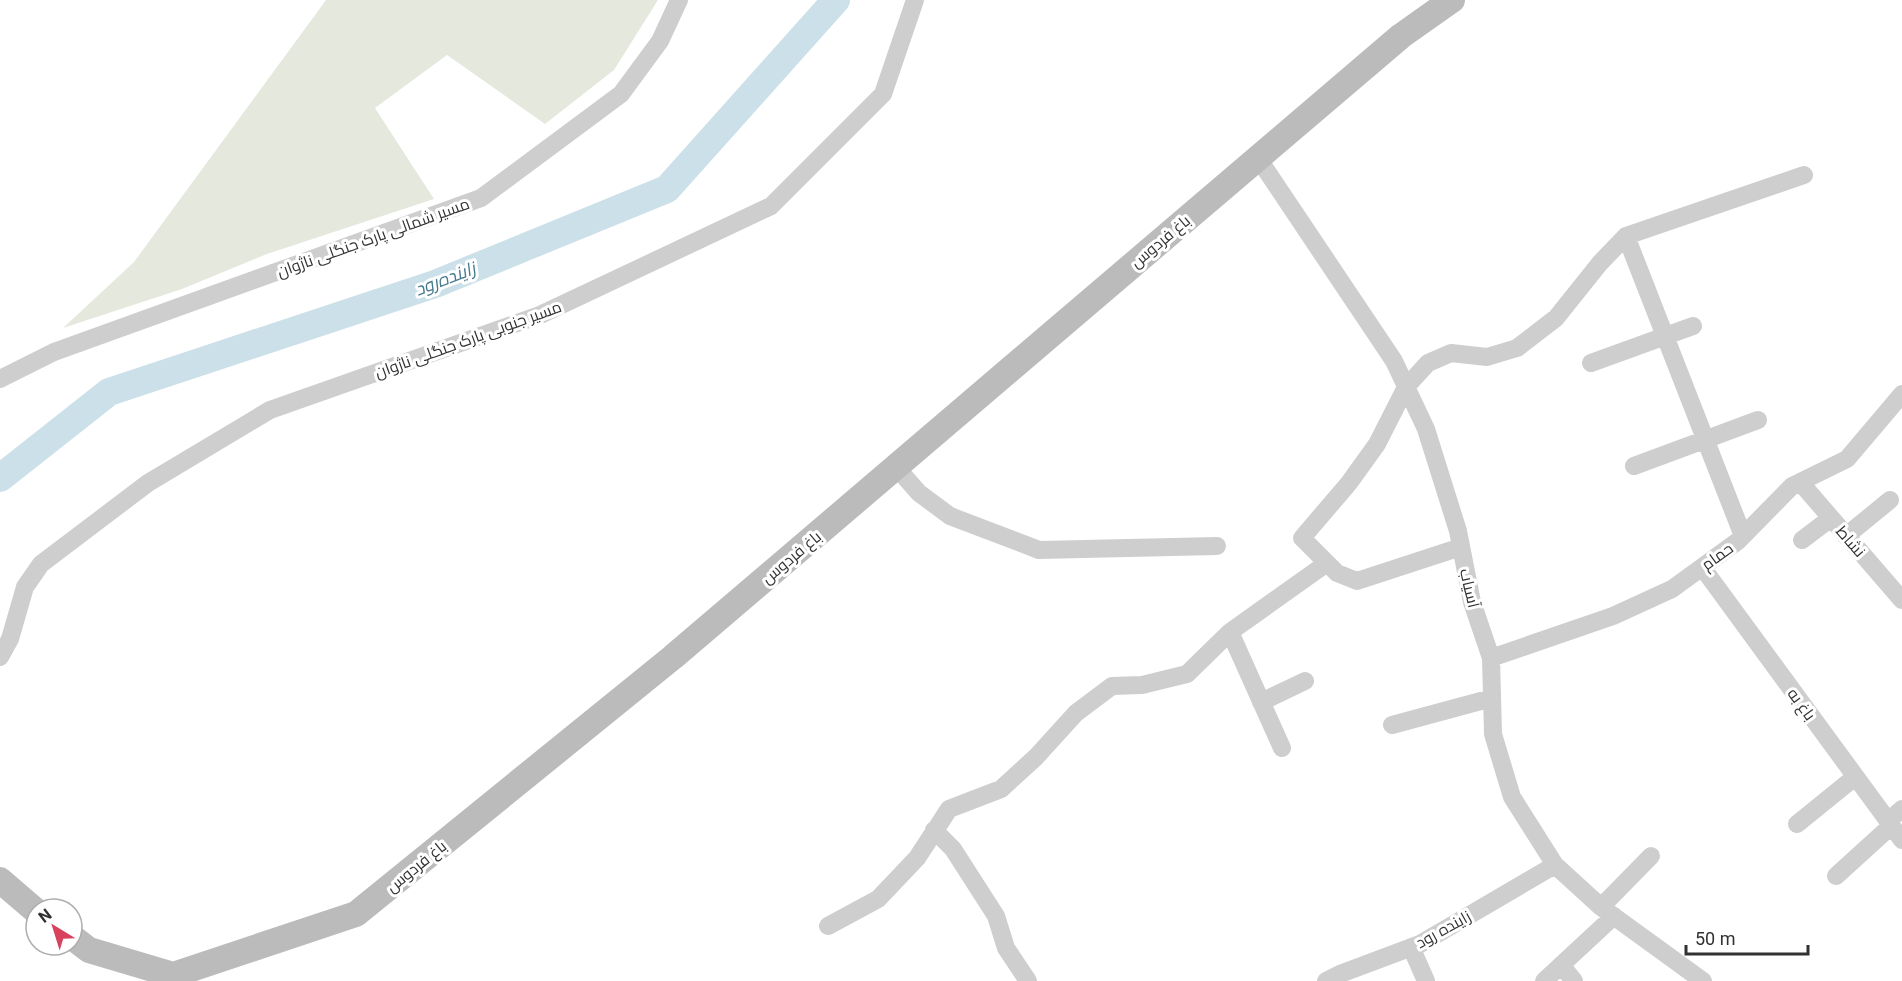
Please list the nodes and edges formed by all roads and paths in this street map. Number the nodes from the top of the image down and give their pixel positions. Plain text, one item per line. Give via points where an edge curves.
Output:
1 (679, 0) edge
2 (915, 0) edge
3 (1452, 0) edge
4 (1258, 158) junction
5 (1804, 175) dead end
6 (1626, 236) junction
7 (1693, 326) dead end
8 (1666, 336) junction
9 (1591, 363) dead end
10 (0, 379) edge
11 (1406, 387) junction
12 (1902, 394) edge
13 (1758, 420) dead end
14 (1707, 440) junction
15 (1635, 466) dead end
16 (896, 467) junction
17 (1800, 482) junction
18 (1890, 500) dead end
19 (1831, 518) junction
20 (1743, 536) junction
21 (1846, 536) junction
22 (1802, 540) dead end
23 (1217, 546) dead end
24 (1461, 547) junction
25 (1327, 563) junction
26 (1702, 567) junction
27 (1896, 580) edge
28 (1902, 600) edge
29 (1230, 632) junction
30 (0, 657) edge
31 (1491, 658) junction
32 (1305, 681) dead end
33 (1492, 698) junction
34 (1261, 702) junction
35 (1392, 725) dead end
36 (1282, 748) dead end
37 (1855, 777) junction
38 (1902, 809) edge
39 (1797, 824) dead end
40 (1894, 829) edge
41 (934, 830) junction
42 (1651, 856) dead end
43 (1555, 865) junction
44 (1836, 876) dead end
45 (0, 880) edge
46 (24, 901) edge
47 (1608, 911) junction
48 (828, 926) dead end
49 (84, 946) edge
50 (1411, 947) junction
51 (1561, 965) junction
52 (1355, 975) edge
53 (1028, 981) edge
54 (1326, 981) edge
55 (1426, 981) edge
56 (1544, 981) edge
57 (1574, 981) edge
58 (1703, 981) edge

1 - 10 street, مسیر شمالی پارک جنگلی ناژوان via 660,41 621,94 481,198 54,352
2 - 30 street, مسیر جنوبی پارک جنگلی ناژوان via 883,94 771,206 540,315 270,410 148,483 41,564 25,587 10,639
3 - 4 street, باغ فردوس via 1401,36
4 - 11 street, آسیاب via 1394,361
4 - 16 street, باغ فردوس
5 - 6 street
6 - 8 street
6 - 11 street via 1556,318 1517,348 1487,357 1451,353 1428,363
7 - 8 street
8 - 9 street
8 - 14 street
11 - 24 street, آسیاب via 1426,429
11 - 25 street via 1377,444 1302,538
12 - 17 street, حمام via 1847,459
13 - 14 street
14 - 15 street
14 - 20 street
16 - 23 street via 919,493 950,516 1039,550
16 - 49 street, باغ فردوس via 673,657 356,914 173,975
17 - 19 street, نشاط
17 - 20 street, حمام
18 - 21 street
19 - 21 street, نشاط
19 - 22 street
20 - 26 street, حمام
21 - 27 street, نشاط
24 - 25 street via 1357,581 1336,573
24 - 31 street, آسیاب via 1472,602
25 - 29 street
26 - 31 street, حمام via 1672,589 1613,616
26 - 37 street, باغ به
27 - 28 street, نشاط
29 - 34 street
29 - 41 street via 1187,674 1142,685 1112,686 1076,713 1001,789 949,809
31 - 33 street, آسیاب
32 - 34 street
33 - 35 street
33 - 43 street, آسیاب via 1493,734 1512,797
34 - 36 street
37 - 39 street
37 - 40 street, باغ به
38 - 40 street
40 - 44 street
41 - 48 street via 916,858 878,899
41 - 53 street via 953,849 996,916 1006,948
42 - 47 street
43 - 47 street, آسیاب
43 - 50 street, زاینده رود
45 - 46 street
47 - 51 street
47 - 58 street, آسیاب
50 - 52 street, زاینده رود
50 - 55 street
51 - 56 street
51 - 57 street
52 - 54 street, زاینده رود

